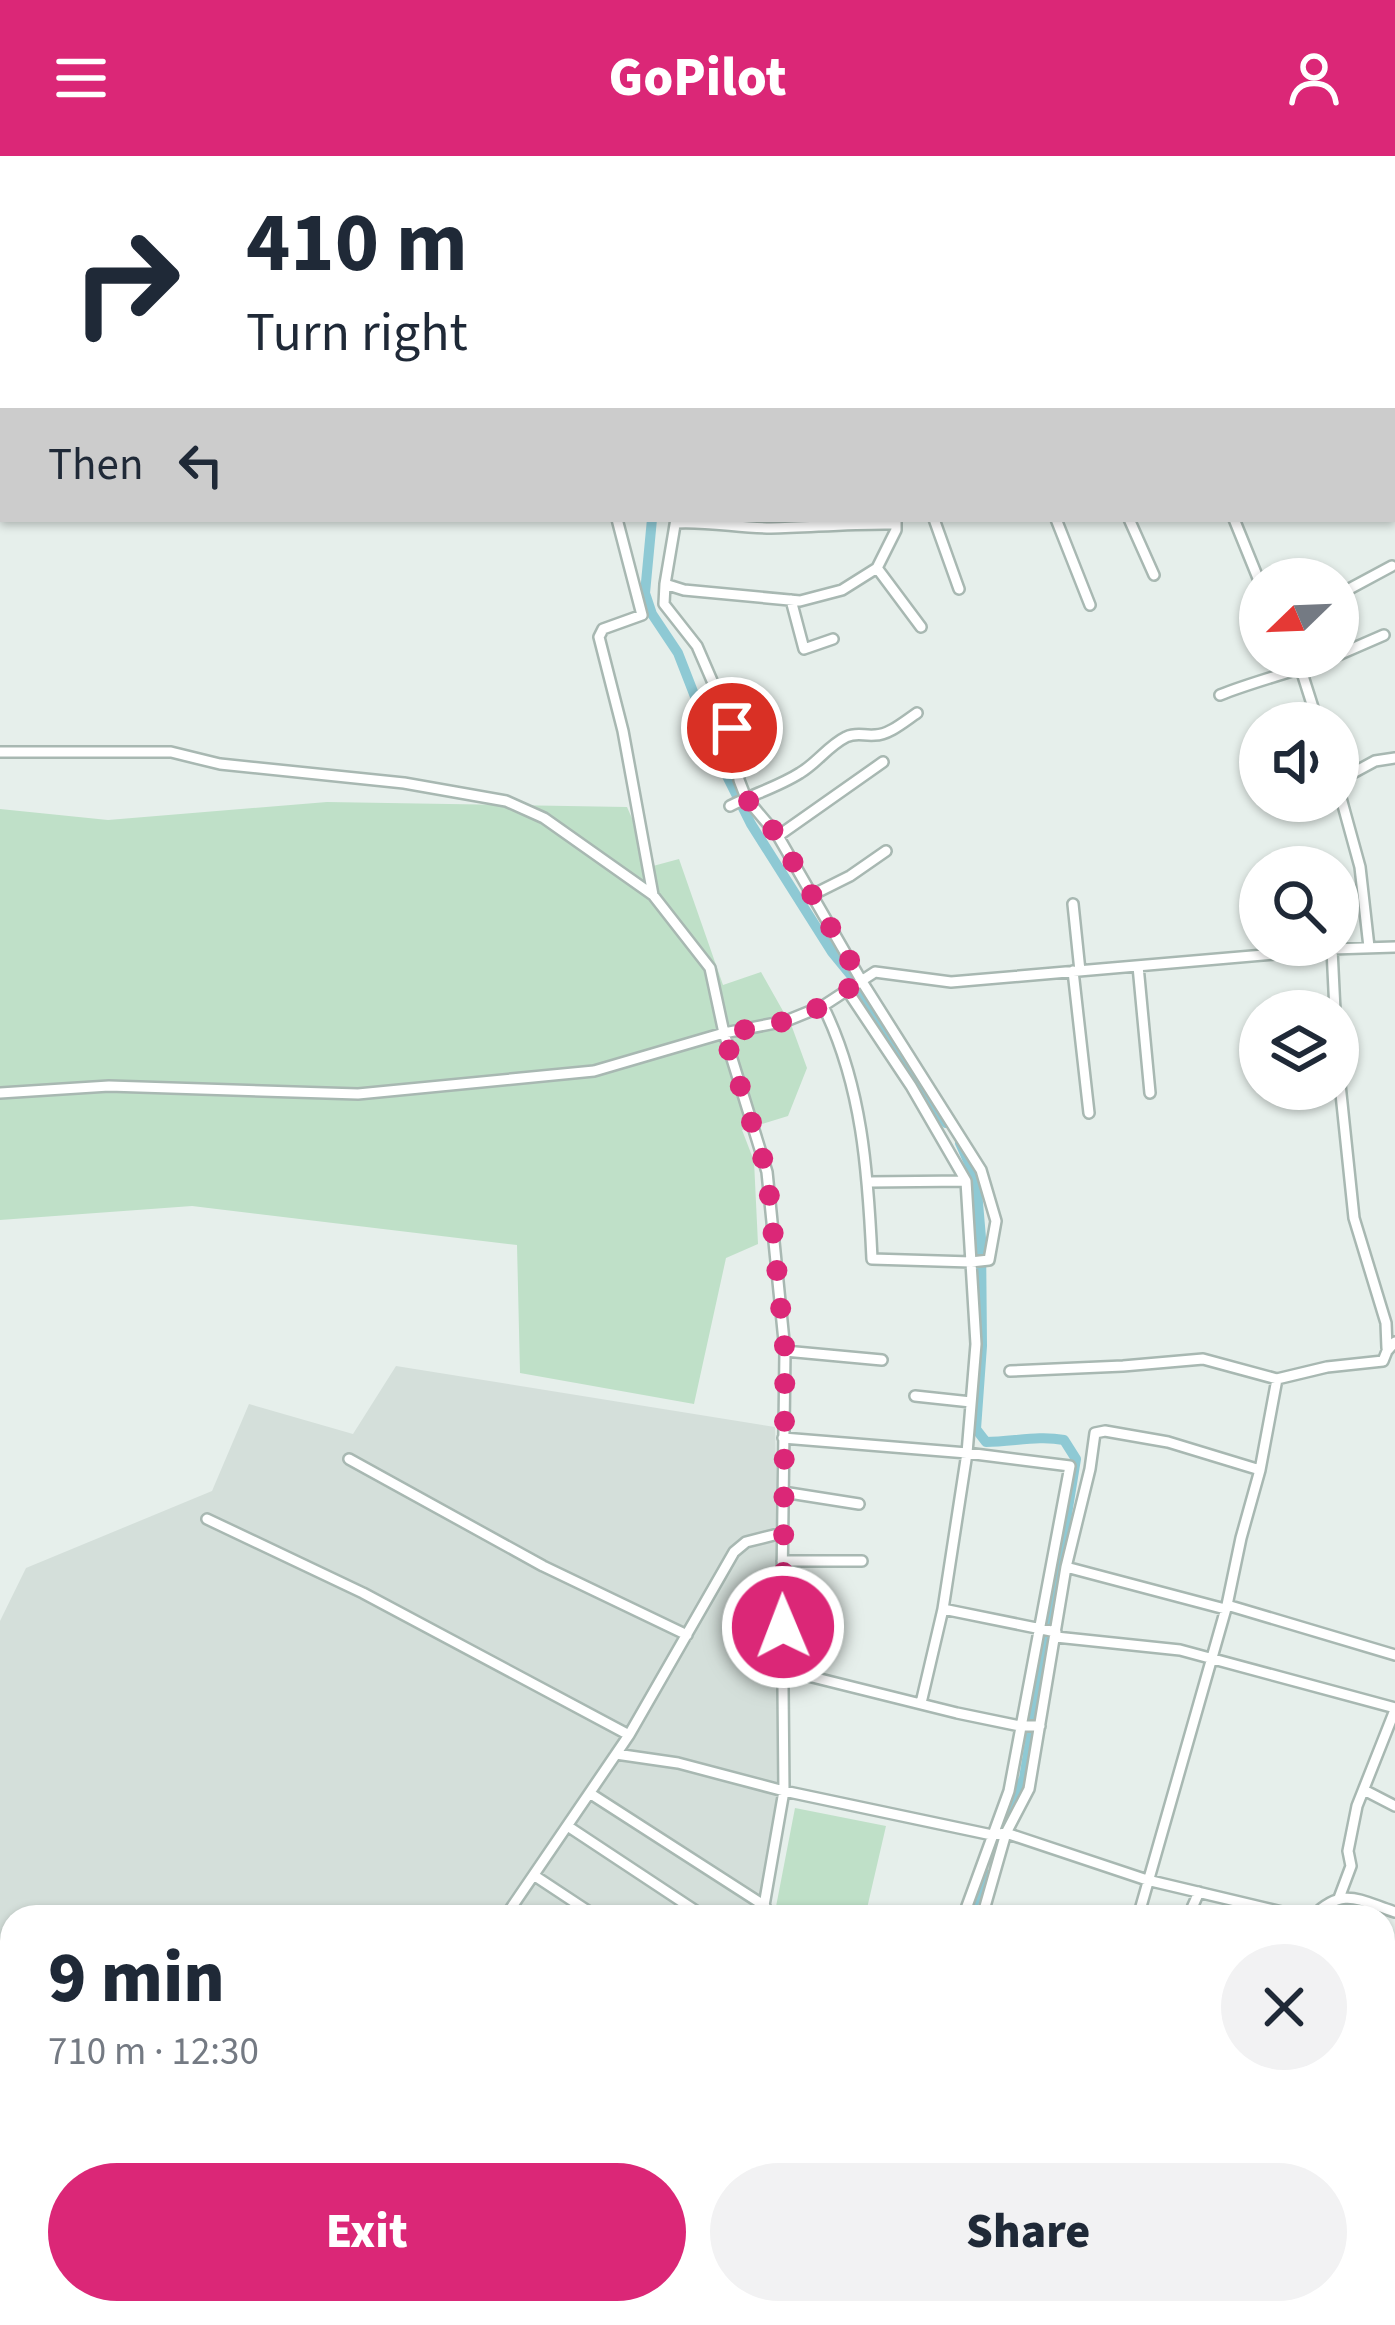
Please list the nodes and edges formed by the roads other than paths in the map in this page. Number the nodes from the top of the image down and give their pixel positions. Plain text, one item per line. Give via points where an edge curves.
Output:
1 (618, 522) edge
2 (676, 522) edge
3 (697, 522) edge
4 (896, 522) edge
5 (935, 522) edge
6 (1057, 522) edge
7 (1131, 522) edge
8 (1235, 522) edge
9 (1250, 558) edge
10 (1392, 566) dead end
11 (877, 568) junction
12 (1154, 575) dead end
13 (665, 584) junction
14 (1359, 584) edge
15 (959, 589) dead end
16 (791, 600) junction
17 (664, 604) junction
18 (1090, 605) dead end
19 (642, 615) junction
20 (921, 627) dead end
21 (1384, 635) dead end
22 (833, 639) dead end
23 (1359, 646) edge
24 (1265, 678) edge
25 (1220, 695) dead end
26 (917, 713) dead end
27 (0, 752) edge
28 (1395, 758) edge
29 (883, 762) dead end
30 (1359, 771) edge
31 (746, 798) junction
32 (730, 806) dead end
33 (1348, 822) edge
34 (778, 836) junction
35 (886, 851) dead end
36 (812, 895) junction
37 (653, 896) junction
38 (1073, 904) dead end
39 (1369, 947) junction
40 (1395, 947) edge
41 (1359, 948) edge
42 (1239, 957) edge
43 (1138, 966) junction
44 (1076, 971) junction
45 (861, 980) junction
46 (847, 990) junction
47 (823, 1006) junction
48 (724, 1034) junction
49 (0, 1094) edge
50 (1150, 1094) dead end
51 (1343, 1110) edge
52 (1089, 1113) dead end
53 (966, 1181) junction
54 (869, 1182) junction
55 (971, 1262) junction
56 (1391, 1347) edge
57 (785, 1351) junction
58 (883, 1360) dead end
59 (1010, 1371) dead end
60 (1277, 1379) junction
61 (915, 1396) dead end
62 (970, 1402) junction
63 (783, 1438) junction
64 (967, 1454) junction
65 (349, 1459) dead end
66 (1070, 1466) junction
67 (1090, 1469) junction
68 (1260, 1470) junction
69 (783, 1492) junction
70 (860, 1504) dead end
71 (207, 1519) dead end
72 (782, 1533) junction
73 (782, 1561) junction
74 (862, 1561) dead end
75 (1066, 1567) junction
76 (1226, 1607) junction
77 (943, 1609) junction
78 (1038, 1628) junction
79 (687, 1635) junction
80 (1056, 1635) junction
81 (1395, 1655) edge
82 (1211, 1657) junction
83 (784, 1670) junction
84 (921, 1703) junction
85 (1395, 1709) edge
86 (1020, 1726) junction
87 (1040, 1726) junction
88 (629, 1736) junction
89 (616, 1754) junction
90 (1364, 1790) junction
91 (784, 1791) junction
92 (591, 1794) junction
93 (1395, 1806) edge
94 (568, 1827) junction
95 (1006, 1833) junction
96 (992, 1835) junction
97 (536, 1876) junction
98 (1147, 1880) junction
99 (1199, 1892) junction
100 (1339, 1898) junction
101 (514, 1905) edge
102 (579, 1905) edge
103 (687, 1905) edge
104 (754, 1905) edge
105 (764, 1905) edge
106 (967, 1905) edge
107 (985, 1905) edge
108 (1141, 1905) edge
109 (1193, 1905) edge
110 (1253, 1905) edge
111 (1324, 1905) edge
112 (1373, 1905) edge

1 - 19 street
2 - 13 street
3 - 4 street
4 - 11 street
5 - 15 street
6 - 18 street
7 - 12 street
8 - 9 street
10 - 14 street
11 - 16 street via 842,590
11 - 20 street
13 - 16 street
13 - 17 street
16 - 22 street via 804,649
17 - 19 street
17 - 31 street via 697,646 732,728
19 - 37 street via 599,637
21 - 23 street
24 - 25 street
26 - 31 street via 880,736 841,740 794,777
27 - 37 street via 172,752 506,801 544,818
28 - 30 street
29 - 34 street
31 - 32 street
31 - 34 street
33 - 39 street
34 - 36 street
35 - 36 street
36 - 45 street
37 - 48 street via 710,968
38 - 44 street
39 - 40 street
39 - 41 street
42 - 43 street
43 - 44 street
43 - 50 street
44 - 45 street via 951,982 875,972
44 - 52 street
45 - 46 street
45 - 55 street via 981,1170 996,1221 989,1260
46 - 47 street
46 - 53 street
47 - 48 street
47 - 54 street via 851,1075
48 - 49 street via 594,1071 358,1094 109,1086
48 - 57 street via 767,1172
51 - 56 street via 1354,1218
53 - 54 street
53 - 55 street
54 - 55 street via 872,1258
55 - 62 street
56 - 60 street via 1384,1361
57 - 58 street
57 - 63 street
59 - 60 street via 1203,1359
60 - 68 street
61 - 62 street
62 - 64 street
63 - 64 street
63 - 69 street
64 - 66 street
64 - 77 street
65 - 79 street
66 - 67 street
66 - 78 street
67 - 68 street via 1095,1433 1105,1431
67 - 75 street
68 - 76 street
69 - 70 street
69 - 72 street
71 - 88 street
72 - 73 street
72 - 79 street via 734,1552
73 - 74 street
73 - 83 street
75 - 76 street
75 - 80 street
76 - 81 street
76 - 82 street
77 - 78 street
77 - 84 street
78 - 80 street
78 - 86 street
79 - 88 street
80 - 82 street
80 - 87 street
82 - 85 street
82 - 98 street
83 - 84 street
83 - 91 street
84 - 86 street
85 - 90 street
86 - 87 street
86 - 96 street
87 - 95 street via 1029,1789
88 - 89 street
89 - 91 street
89 - 92 street
90 - 93 street
90 - 100 street
91 - 96 street
91 - 105 street
92 - 94 street
92 - 104 street
94 - 97 street
94 - 103 street
95 - 96 street
95 - 98 street
95 - 107 street
96 - 106 street
97 - 101 street
97 - 102 street
98 - 99 street
98 - 108 street
99 - 109 street
99 - 110 street
100 - 111 street
100 - 112 street

